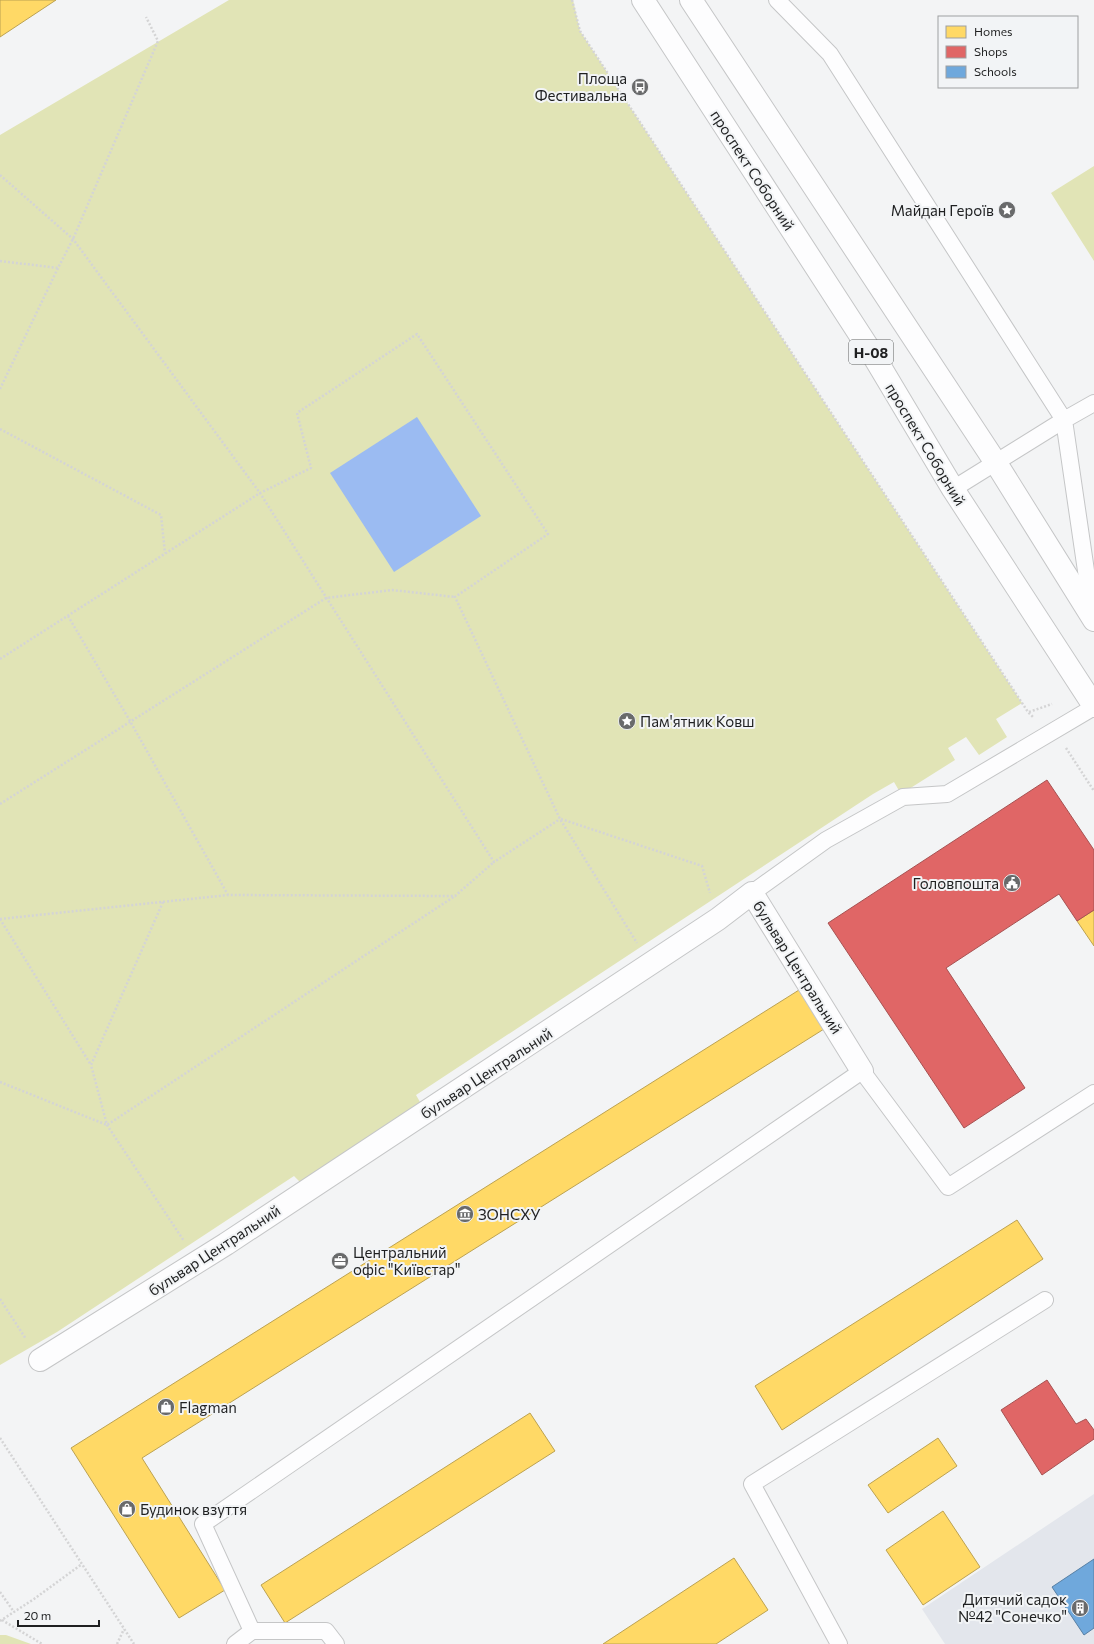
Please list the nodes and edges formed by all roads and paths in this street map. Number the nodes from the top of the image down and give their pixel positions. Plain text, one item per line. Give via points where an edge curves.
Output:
1 (572, 0) edge
2 (643, 0) edge
3 (660, 0) edge
4 (690, 0) edge
5 (776, 0) edge
6 (146, 17) dead end
7 (664, 34) junction
8 (0, 174) edge
9 (73, 239) junction
10 (0, 261) edge
11 (58, 268) junction
12 (0, 389) edge
13 (1094, 403) edge
14 (1064, 420) junction
15 (0, 429) edge
16 (996, 463) junction
17 (953, 489) junction
18 (260, 493) junction
19 (165, 553) junction
20 (455, 597) junction
21 (326, 598) junction
22 (68, 616) junction
23 (1094, 620) edge
24 (0, 659) edge
25 (1022, 702) dead end
26 (1094, 706) edge
27 (130, 721) junction
28 (0, 804) edge
29 (560, 819) junction
30 (494, 862) junction
31 (752, 893) junction
32 (228, 895) junction
33 (455, 896) junction
34 (163, 902) junction
35 (0, 919) edge
36 (718, 919) junction
37 (650, 964) junction
38 (92, 1065) junction
39 (862, 1071) junction
40 (0, 1082) edge
41 (1094, 1093) edge
42 (107, 1125) junction
43 (198, 1262) junction
44 (0, 1299) edge
45 (1045, 1300) dead end
46 (40, 1360) joint
47 (0, 1438) edge
48 (82, 1564) junction
49 (0, 1592) edge
50 (14, 1612) junction
51 (1, 1620) edge
52 (124, 1629) junction
53 (252, 1631) junction
54 (42, 1644) edge
55 (117, 1644) edge
56 (134, 1644) edge
57 (235, 1644) edge
58 (336, 1644) edge
59 (839, 1644) edge

1 - 25 path via 580,31
2 - 7 main road, проспект Соборний / Н-08
3 - 7 main road
4 - 16 main road, Н-08
5 - 14 lane via 830,54
6 - 9 path via 158,41
7 - 17 main road, проспект Соборний / Н-08 via 873,355
8 - 9 path
9 - 11 path
9 - 18 path
10 - 11 path
11 - 12 path
13 - 14 lane
14 - 16 lane
14 - 23 lane
15 - 19 path via 161,515
16 - 17 lane
16 - 23 main road, Н-08
17 - 26 main road, проспект Соборний / Н-08
18 - 19 path
18 - 20 path via 311,468 297,413 417,334 548,534
18 - 21 path
19 - 22 path
20 - 21 path via 392,590
20 - 29 path
21 - 27 path
21 - 30 path
22 - 24 path
22 - 27 path
26 - 31 lane via 947,794 903,797 826,840
27 - 28 path
27 - 32 path
29 - 30 path
29 - 36 path via 702,866
29 - 37 path
30 - 33 path
31 - 36 main road, бульвар Центральний
31 - 39 main road, бульвар Центральний
32 - 33 path
32 - 34 path
33 - 42 path
34 - 35 path
34 - 38 path
35 - 38 path
36 - 37 main road, бульвар Центральний
37 - 43 main road, бульвар Центральний
38 - 42 path
39 - 41 lane via 948,1187
39 - 53 lane via 203,1524
40 - 42 path
42 - 43 path
43 - 46 main road, бульвар Центральний
44 - 46 path
45 - 59 lane via 752,1484
47 - 48 path
48 - 50 path
48 - 52 path
49 - 50 path
50 - 51 path
51 - 54 path
52 - 55 path
52 - 56 path
53 - 57 lane
53 - 58 lane via 326,1631

